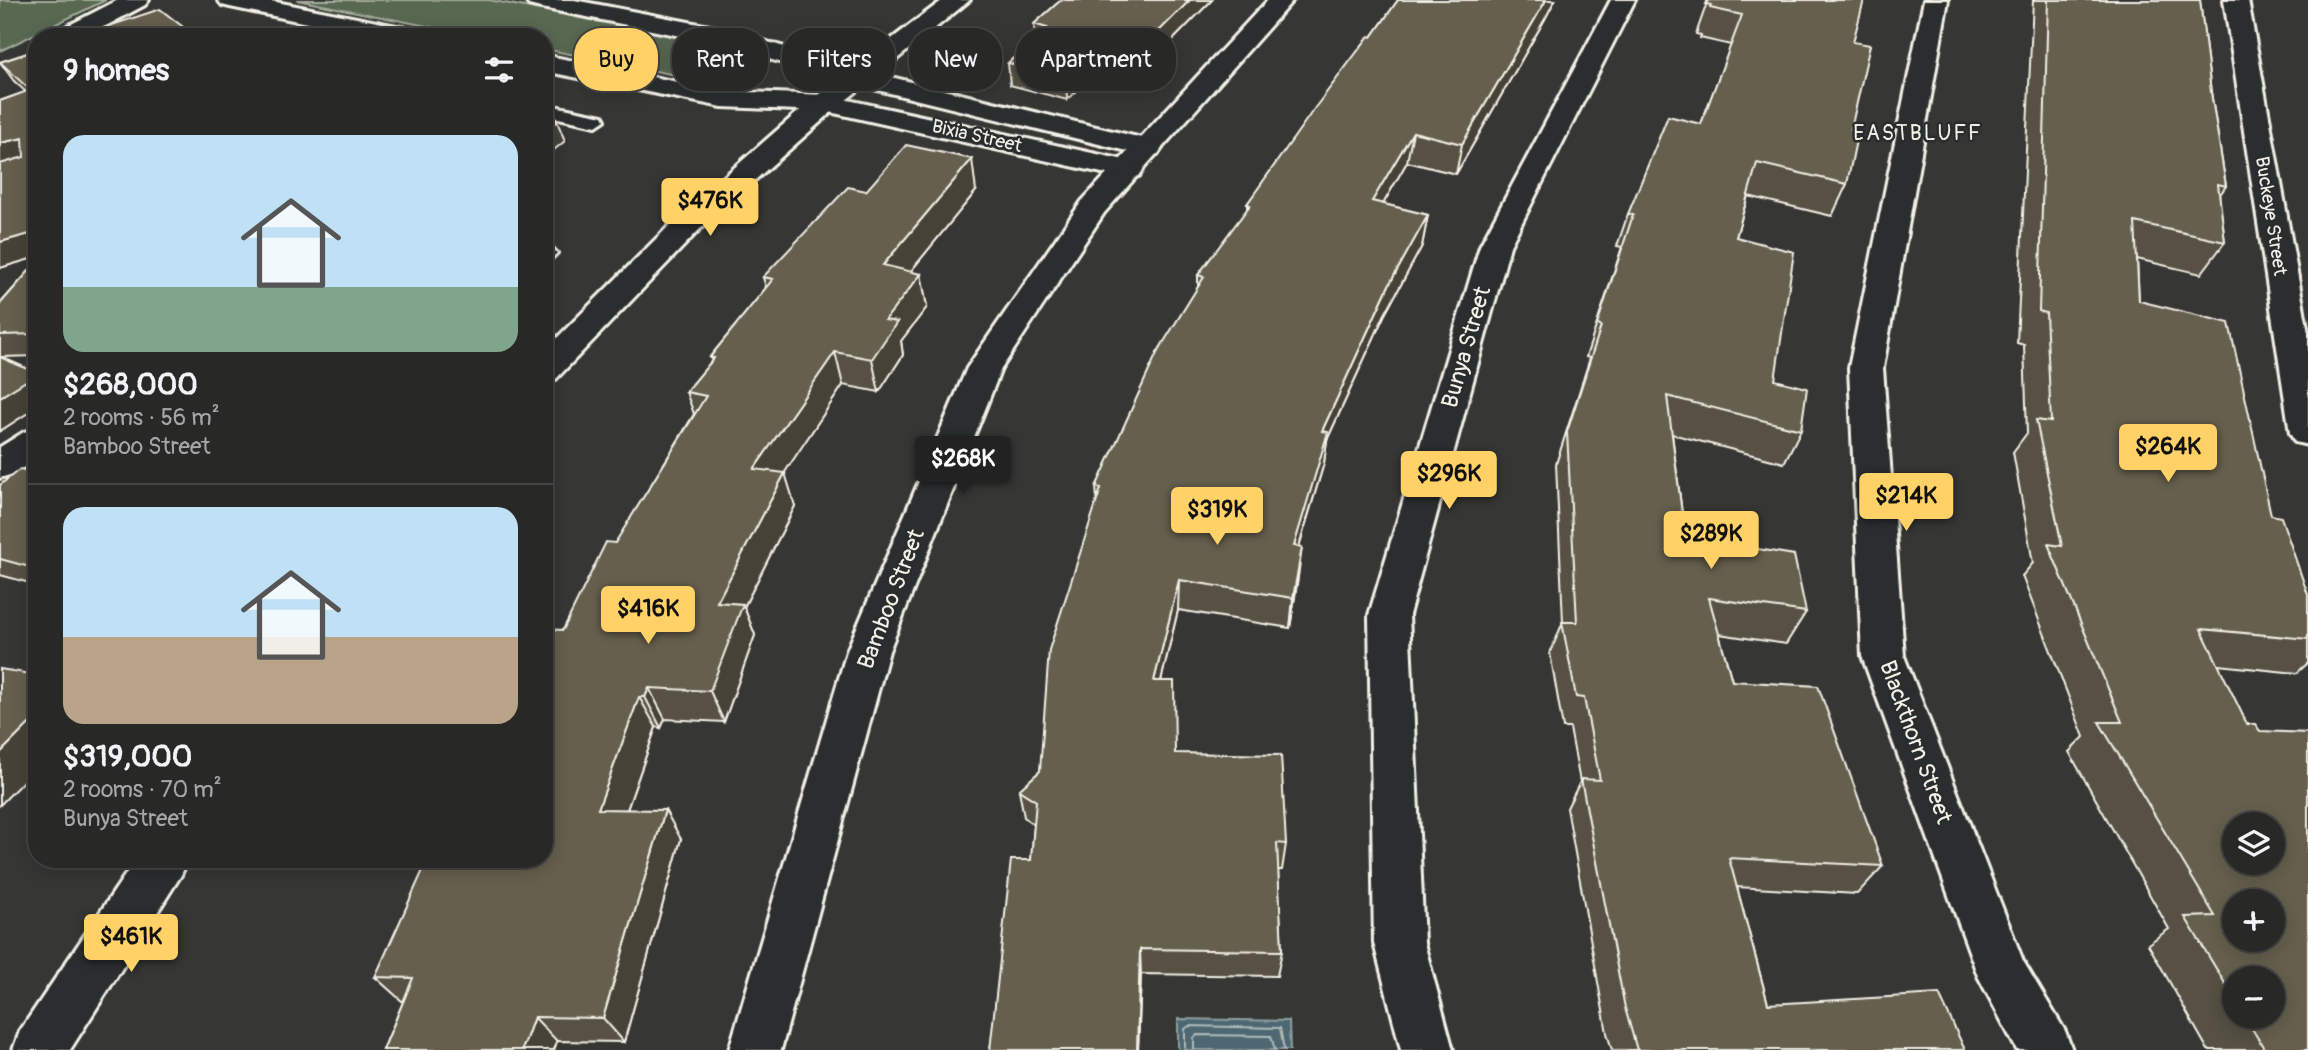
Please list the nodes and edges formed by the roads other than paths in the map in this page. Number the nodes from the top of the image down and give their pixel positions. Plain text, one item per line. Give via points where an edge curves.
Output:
1 (137, 0) edge
2 (230, 0) edge
3 (537, 0) edge
4 (958, 0) edge
5 (1281, 0) edge
6 (1623, 0) edge
7 (1936, 0) edge
8 (2236, 0) edge
9 (83, 28) edge
10 (368, 28) edge
11 (895, 49) edge
12 (782, 54) edge
13 (553, 65) edge
14 (895, 88) edge
15 (840, 91) edge
16 (825, 103) junction
17 (553, 111) edge
18 (596, 120) dead end
19 (1139, 159) junction
20 (553, 362) edge
21 (2308, 433) edge
22 (28, 447) edge
23 (0, 465) edge
24 (158, 868) edge
25 (40, 1050) edge
26 (755, 1050) edge
27 (1427, 1050) edge
28 (2046, 1050) edge

1 - 9 street
2 - 10 street
3 - 12 street, Bixia Street via 720,36
4 - 11 street
5 - 19 street, Bamboo Street
6 - 27 street, Bunya Street via 1495,246 1389,615 1399,943
7 - 28 street, Blackthorn Street via 1866,368 1883,656 2003,976
8 - 21 street, Buckeye Street
13 - 16 street, Bixia Street via 722,99
14 - 19 street, Bixia Street
15 - 16 street
16 - 19 street, Bixia Street
16 - 20 street via 688,224
17 - 18 lane
19 - 26 street, Bamboo Street via 1093,207 978,381 868,651
22 - 23 street
24 - 25 street

